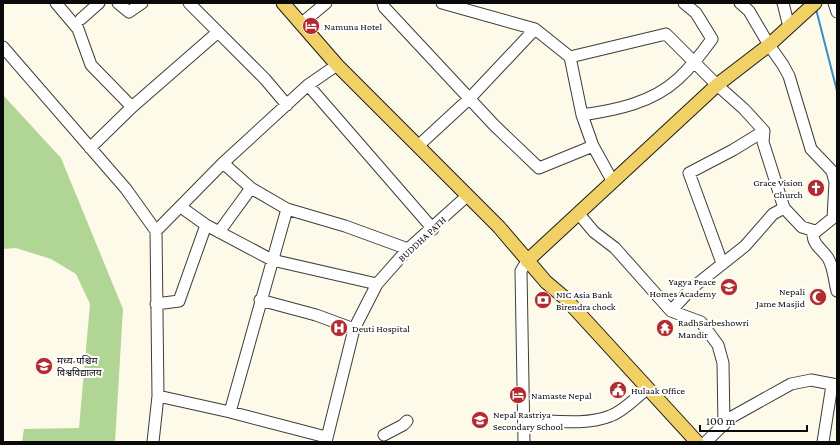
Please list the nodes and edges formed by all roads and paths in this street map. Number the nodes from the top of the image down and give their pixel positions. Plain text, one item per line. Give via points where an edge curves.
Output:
1 (56, 3) edge
2 (99, 3) edge
3 (118, 3) edge
4 (142, 3) edge
5 (189, 3) edge
6 (283, 3) edge
7 (326, 3) edge
8 (383, 3) edge
9 (442, 3) edge
10 (684, 3) edge
11 (740, 3) edge
12 (783, 3) edge
13 (815, 3) edge
14 (834, 3) edge
15 (837, 12) edge
16 (81, 19) dead end
17 (302, 23) junction
18 (789, 27) junction
19 (535, 29) junction
20 (218, 32) junction
21 (769, 45) junction
22 (3, 47) edge
23 (570, 57) junction
24 (695, 62) junction
25 (338, 65) junction
26 (308, 85) junction
27 (717, 85) junction
28 (470, 98) junction
29 (287, 105) junction
30 (132, 107) junction
31 (582, 115) junction
32 (764, 131) junction
33 (418, 146) junction
34 (593, 146) junction
35 (90, 148) junction
36 (223, 163) junction
37 (613, 182) junction
38 (251, 188) junction
39 (467, 196) junction
40 (182, 205) junction
41 (784, 208) junction
42 (287, 209) junction
43 (578, 213) junction
44 (206, 225) junction
45 (433, 229) junction
46 (815, 231) junction
47 (156, 232) junction
48 (219, 232) junction
49 (408, 249) junction
50 (272, 260) junction
51 (527, 261) junction
52 (722, 263) junction
53 (377, 284) junction
54 (837, 291) edge
55 (260, 300) junction
56 (156, 304) junction
57 (671, 311) junction
58 (354, 329) junction
59 (834, 385) edge
60 (647, 389) junction
61 (158, 396) junction
62 (230, 412) junction
63 (524, 420) junction
64 (407, 421) dead end
65 (724, 425) junction
66 (384, 435) dead end
67 (326, 440) edge
68 (153, 442) edge
69 (524, 442) edge
70 (697, 442) edge
71 (706, 442) edge
72 (823, 442) edge

1 - 30 street via 78,29 91,65
2 - 16 street
3 - 4 street via 129,12
5 - 20 street
6 - 17 main road
7 - 17 street
8 - 28 street
9 - 19 street
10 - 24 street via 696,13 712,39
11 - 21 street via 749,11
12 - 18 street
13 - 18 main road
14 - 15 street
17 - 25 main road
18 - 21 main road
19 - 23 street
19 - 28 street
20 - 29 street
20 - 30 street
21 - 27 main road
21 - 46 street via 789,76 811,149 832,171 835,182 833,218
22 - 35 street
23 - 24 street via 666,34
23 - 31 street
24 - 27 street
24 - 31 street via 678,80 657,94 620,109
25 - 26 street
25 - 33 main road
26 - 29 street
26 - 45 street
27 - 32 street
27 - 37 main road
28 - 33 street
28 - 34 street via 539,168
29 - 36 street
30 - 35 street
31 - 34 street
32 - 41 street via 763,142
32 - 52 street via 689,173
33 - 39 main road
34 - 37 street
35 - 47 street via 126,189
36 - 38 street
36 - 40 street
37 - 43 main road
38 - 42 street
38 - 48 street
39 - 45 street, BUDDHA PATH
39 - 51 main road via 499,227
40 - 44 street
40 - 47 street
41 - 46 street via 802,227
41 - 52 street via 773,214 745,246
42 - 49 street via 345,226
42 - 50 street
43 - 51 main road
43 - 57 street via 594,232 615,248
44 - 48 street
44 - 56 street via 179,301
45 - 49 street, BUDDHA PATH
46 - 54 street via 813,241 828,258
47 - 56 street
48 - 50 street
49 - 53 street, BUDDHA PATH
50 - 53 street
50 - 55 street
51 - 60 main road via 565,298
51 - 63 street via 520,271
52 - 57 street via 692,288
53 - 58 street, BUDDHA PATH
55 - 58 street
55 - 62 street
56 - 61 street
57 - 65 street via 701,322 718,345 723,363
58 - 67 street, BUDDHA PATH
59 - 65 street via 811,380 791,384 742,410
59 - 72 street
60 - 63 street via 624,409 591,421
60 - 70 main road
61 - 62 street
61 - 68 street
62 - 67 street
63 - 69 street
64 - 66 street
65 - 71 street

